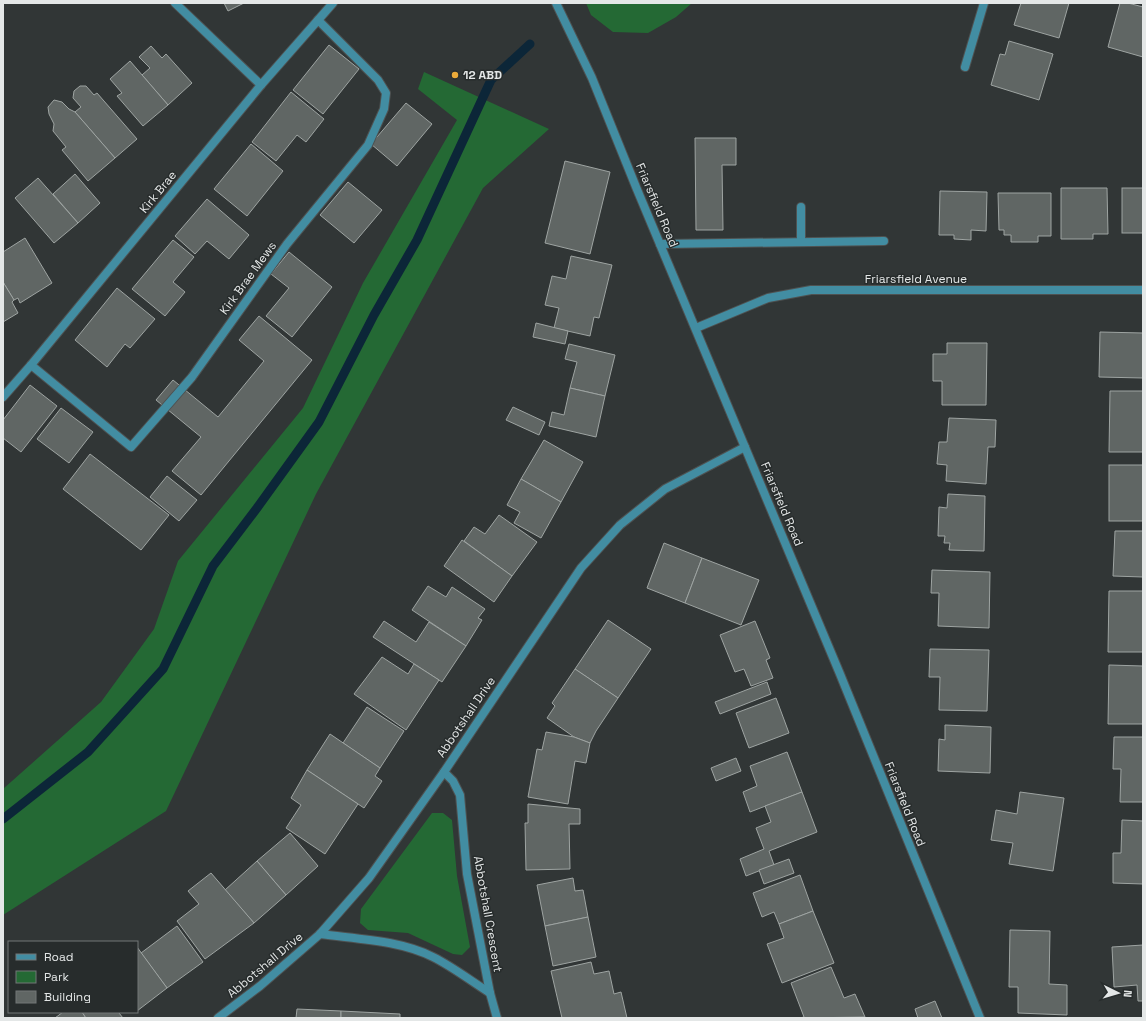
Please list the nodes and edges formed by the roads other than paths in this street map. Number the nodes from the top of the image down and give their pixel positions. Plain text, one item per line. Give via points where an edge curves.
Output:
1 (175, 3) edge
2 (333, 3) edge
3 (556, 3) edge
4 (984, 3) edge
5 (318, 20) junction
6 (965, 67) dead end
7 (261, 85) junction
8 (801, 207) dead end
9 (884, 241) dead end
10 (801, 242) junction
11 (660, 244) junction
12 (1143, 290) edge
13 (696, 328) junction
14 (31, 365) junction
15 (3, 397) edge
16 (745, 447) junction
17 (444, 772) junction
18 (320, 934) junction
19 (490, 993) junction
20 (218, 1018) edge
21 (497, 1018) edge
22 (980, 1018) edge

1 - 7 street
2 - 5 street, Kirk Brae
3 - 11 street, Friarsfield Road via 592,78
4 - 6 street
5 - 7 street, Kirk Brae
5 - 14 street, Kirk Brae Mews via 378,80 386,93 384,109 368,145 287,244 192,377 131,447
7 - 14 street, Kirk Brae
8 - 10 street
9 - 10 street
10 - 11 street
11 - 13 street, Friarsfield Road
12 - 13 street, Friarsfield Avenue via 811,290 768,298
13 - 16 street, Friarsfield Road
14 - 15 street, Kirk Brae
16 - 17 street, Abbotshall Drive via 665,489 620,525 581,568
16 - 22 street, Friarsfield Road
17 - 18 street, Abbotshall Drive via 369,878
17 - 19 street, Abbotshall Crescent via 460,795 467,874
18 - 19 street, Abbotshall Crescent via 392,944 414,950 433,957
18 - 20 street, Abbotshall Drive
19 - 21 street, Abbotshall Crescent

